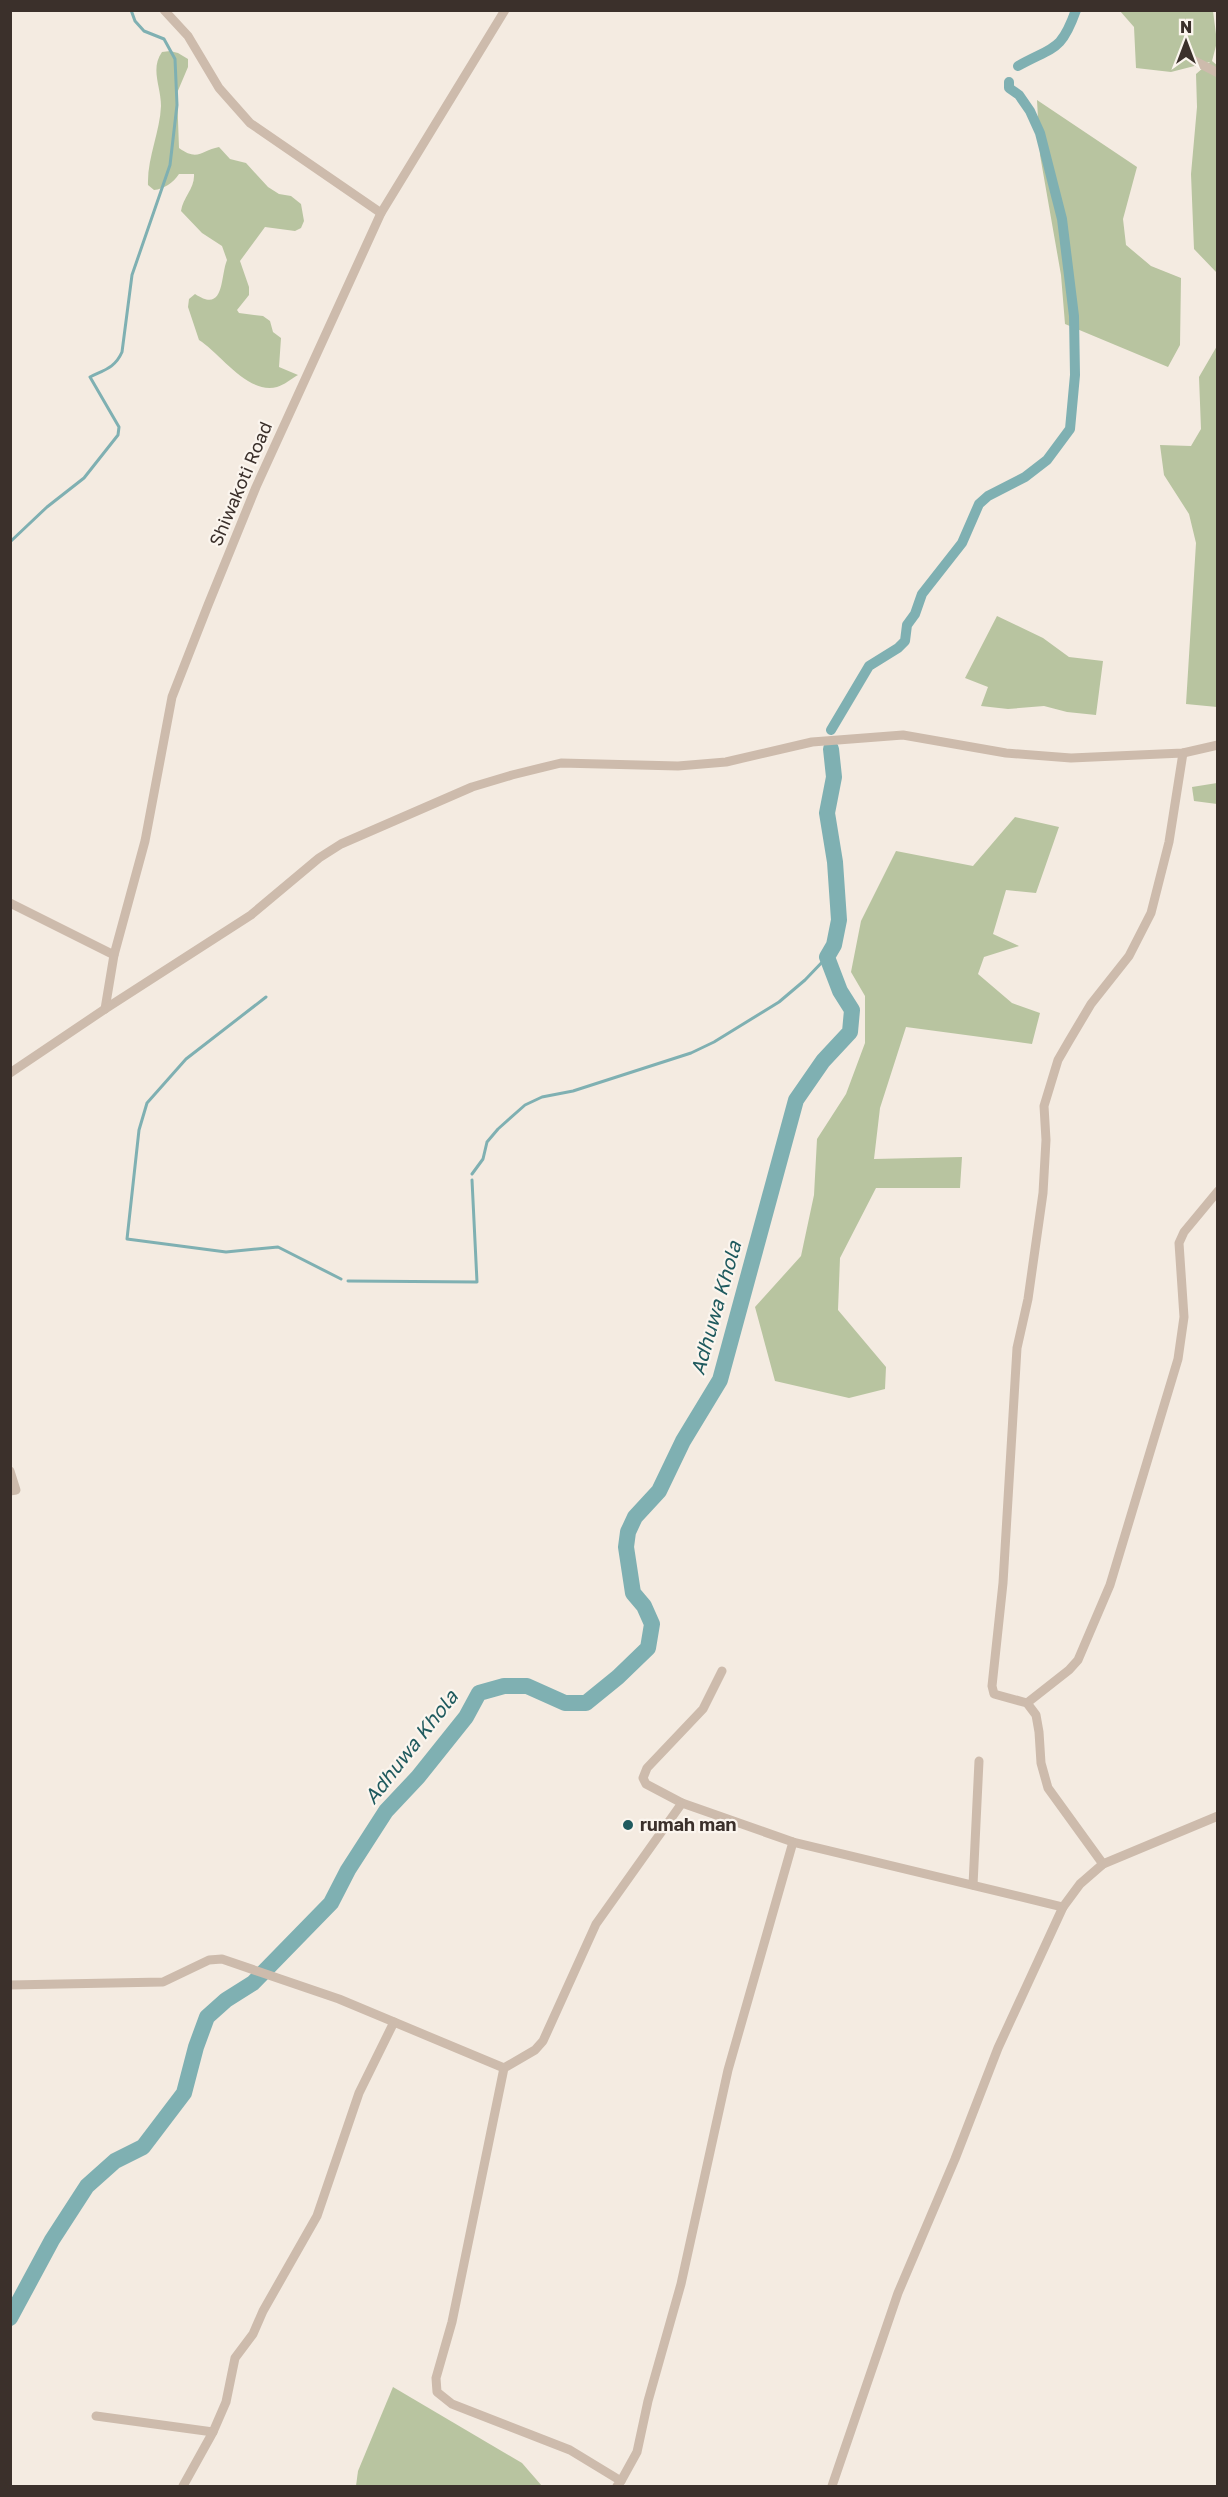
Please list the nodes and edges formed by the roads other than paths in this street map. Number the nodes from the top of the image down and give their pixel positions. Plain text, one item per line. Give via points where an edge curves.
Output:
1 (164, 10) edge
2 (505, 10) edge
3 (1193, 60) dead end
4 (1218, 73) edge
5 (381, 213) junction
6 (1218, 745) edge
7 (1183, 753) junction
8 (10, 903) edge
9 (114, 956) junction
10 (105, 1009) junction
11 (10, 1073) edge
12 (1218, 1191) edge
13 (10, 1471) edge
14 (10, 1491) edge
15 (722, 1671) dead end
16 (1028, 1703) junction
17 (979, 1761) dead end
18 (682, 1803) junction
19 (1218, 1816) edge
20 (793, 1842) junction
21 (1103, 1864) junction
22 (973, 1885) junction
23 (1063, 1907) junction
24 (10, 1985) edge
25 (394, 2022) junction
26 (504, 2068) junction
27 (96, 2415) dead end
28 (213, 2432) junction
29 (619, 2484) edge
30 (183, 2487) edge
31 (832, 2487) edge

1 - 5 street via 188,36 219,88 250,123
2 - 5 street, Shiwakoti Road
3 - 4 street
5 - 9 street, Shiwakoti Road via 256,488 172,698 145,841
6 - 7 street
7 - 10 street via 1071,758 1006,753 903,735 812,742 726,762 678,766 561,763 472,787 341,844 251,915
7 - 16 street via 1169,842 1151,913 1129,956 1091,1004 1064,1051 1044,1106 1043,1193 1017,1348 1003,1583 992,1686 994,1694
8 - 9 street
9 - 10 street, Shiwakoti Road
10 - 11 street
12 - 16 street via 1179,1243 1184,1317 1178,1359 1110,1585 1078,1660
13 - 14 street via 16,1490
15 - 18 street via 703,1709 647,1768 643,1778 646,1784
16 - 21 street via 1036,1715 1048,1788
17 - 22 street
18 - 20 street
18 - 26 street via 596,1924 543,2040 535,2050
19 - 21 street
20 - 22 street
20 - 29 street via 728,2070 681,2284 637,2452
21 - 23 street via 1080,1884
22 - 23 street
23 - 31 street via 998,2048 898,2292
24 - 25 street via 163,1982 209,1960 222,1959 339,1998
25 - 26 street
25 - 28 street via 359,2093 317,2216 253,2334 235,2358 226,2402
26 - 29 street via 452,2322 436,2378 437,2392 452,2404 570,2450
27 - 28 street
28 - 30 street

